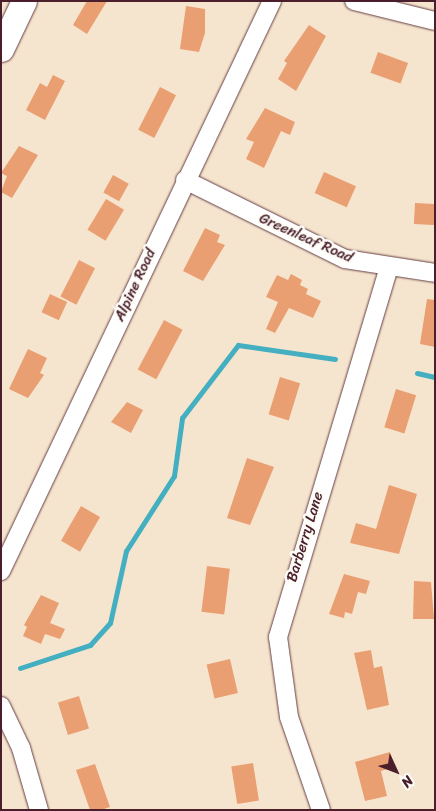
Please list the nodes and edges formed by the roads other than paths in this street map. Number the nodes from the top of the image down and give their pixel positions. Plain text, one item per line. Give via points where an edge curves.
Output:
1 (24, 1) edge
2 (272, 1) edge
3 (354, 1) edge
4 (435, 21) edge
5 (1, 49) edge
6 (185, 180) junction
7 (390, 268) junction
8 (435, 272) edge
9 (1, 571) edge
10 (1, 706) edge
11 (39, 810) edge
12 (321, 810) edge

1 - 5 street
2 - 6 street, Alpine Road
3 - 4 street
6 - 7 street, Greenleaf Road via 345,259
6 - 9 street, Alpine Road
7 - 8 street, Greenleaf Road
7 - 12 street, Barberry Lane via 278,638 290,717
10 - 11 street via 21,748

